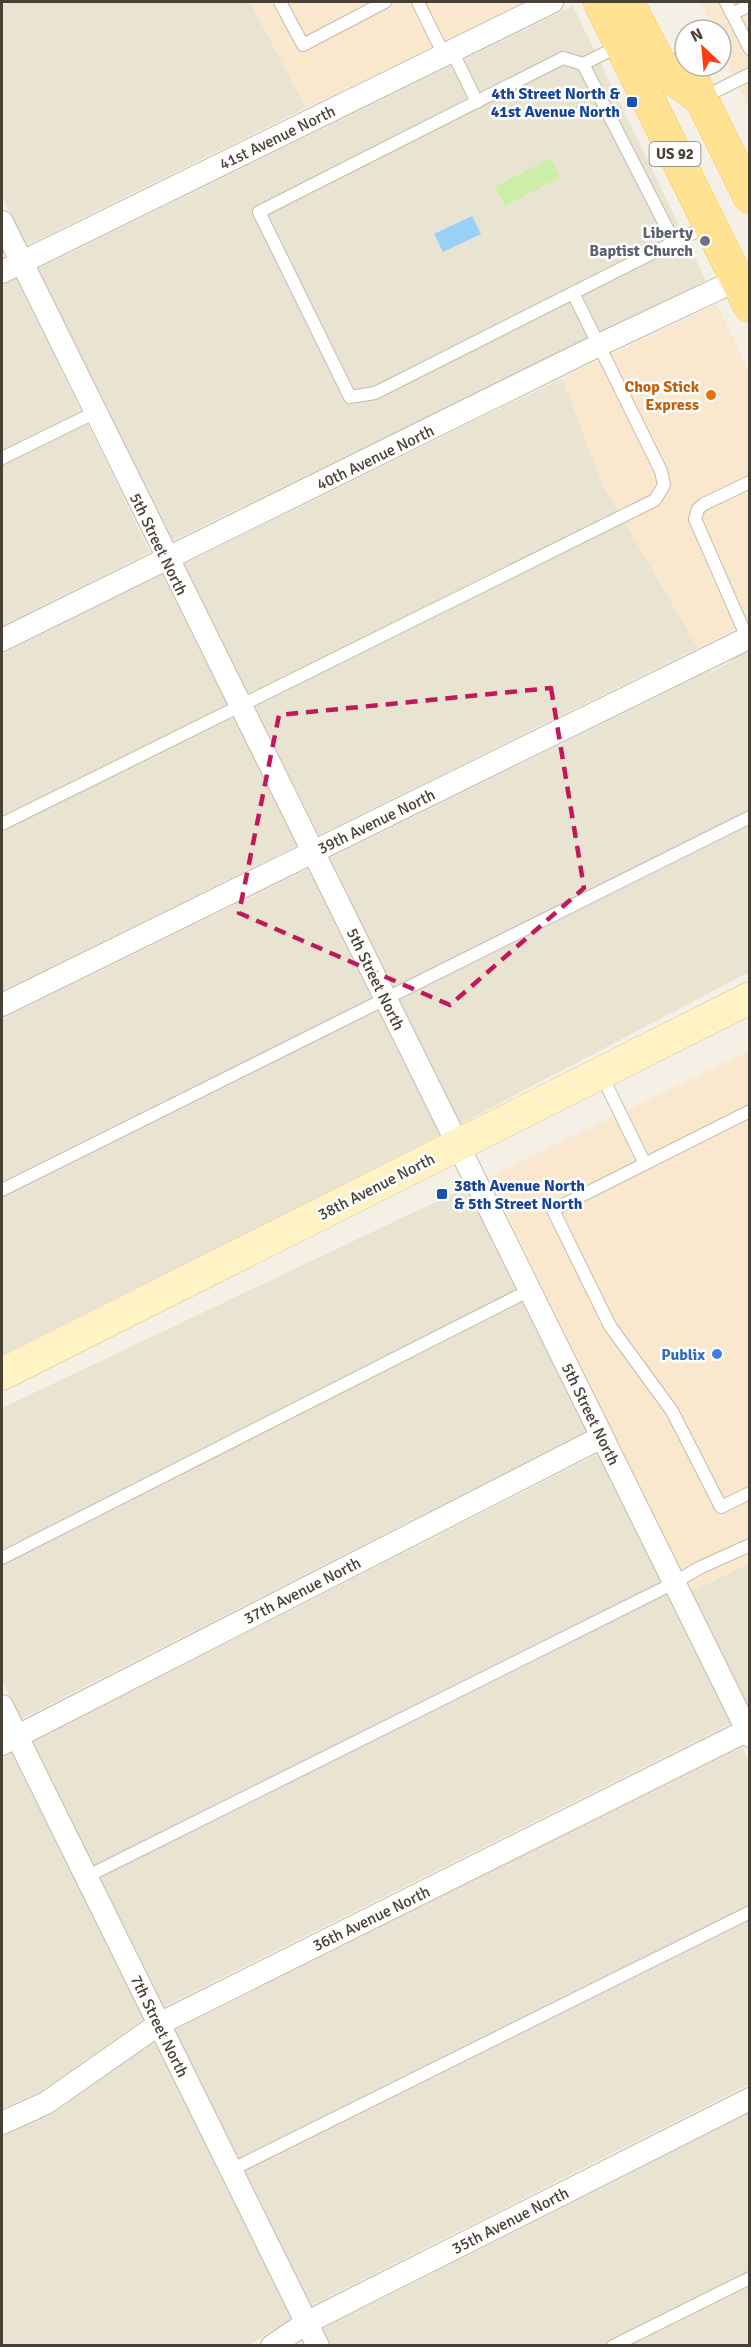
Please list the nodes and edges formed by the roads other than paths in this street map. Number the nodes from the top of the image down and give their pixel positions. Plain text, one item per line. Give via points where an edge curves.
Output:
1 (280, 2) edge
2 (386, 2) edge
3 (418, 2) edge
4 (552, 2) edge
5 (600, 2) edge
6 (627, 2) edge
7 (653, 2) edge
8 (726, 2) edge
9 (750, 5) edge
10 (732, 14) junction
11 (673, 42) edge
12 (622, 45) junction
13 (750, 49) edge
14 (448, 53) junction
15 (583, 64) junction
16 (750, 74) edge
17 (691, 78) edge
18 (701, 99) junction
19 (477, 102) junction
20 (750, 197) edge
21 (2, 222) edge
22 (710, 225) junction
23 (674, 242) junction
24 (11, 267) edge
25 (745, 288) edge
26 (573, 293) junction
27 (599, 345) junction
28 (94, 413) junction
29 (2, 458) edge
30 (750, 482) edge
31 (166, 558) junction
32 (749, 639) edge
33 (2, 640) edge
34 (242, 707) junction
35 (750, 817) edge
36 (2, 824) edge
37 (315, 851) junction
38 (750, 998) edge
39 (385, 1001) junction
40 (2, 1005) edge
41 (600, 1073) junction
42 (750, 1111) edge
43 (459, 1145) junction
44 (645, 1164) junction
45 (2, 1190) edge
46 (530, 1290) junction
47 (2, 1374) edge
48 (602, 1437) junction
49 (750, 1493) edge
50 (750, 1545) edge
51 (2, 1558) edge
52 (674, 1583) junction
53 (2, 1706) edge
54 (749, 1732) edge
55 (9, 1740) edge
56 (86, 1877) junction
57 (750, 1912) edge
58 (159, 2024) junction
59 (750, 2099) edge
60 (2, 2123) edge
61 (231, 2170) junction
62 (750, 2278) edge
63 (306, 2323) junction
64 (272, 2346) edge
65 (318, 2346) edge
66 (613, 2346) edge

1 - 2 lane via 303,45
3 - 14 lane
4 - 14 street, 41st Avenue North
5 - 12 main road, US 92
6 - 18 main road via 663,71
7 - 11 main road, US 92
8 - 10 lane
9 - 10 lane
10 - 13 lane
12 - 15 lane
12 - 22 main road, US 92
14 - 19 lane
14 - 24 street, 41st Avenue North
15 - 19 lane via 562,58
15 - 23 lane
16 - 18 lane
17 - 18 main road, US 92
18 - 20 main road, US 92
19 - 26 lane via 259,212 350,397 375,393
21 - 24 street, 5th Street North
22 - 23 lane
22 - 25 main road, US 92
23 - 26 lane
24 - 28 street, 5th Street North
25 - 27 street, 40th Avenue North
26 - 27 lane
27 - 31 street, 40th Avenue North
27 - 34 lane via 661,471 664,485 655,500
28 - 29 lane
28 - 31 street, 5th Street North
30 - 32 lane via 704,504 695,513
31 - 33 street, 40th Avenue North
31 - 34 street, 5th Street North
32 - 37 street, 39th Avenue North
34 - 36 lane
34 - 37 street, 5th Street North
35 - 39 lane
37 - 39 street, 5th Street North
37 - 40 street, 39th Avenue North
38 - 41 main road, 38th Avenue North
39 - 43 street, 5th Street North
39 - 45 lane
41 - 43 main road, 38th Avenue North
41 - 44 lane
42 - 44 lane
43 - 46 street, 5th Street North
43 - 47 main road, 38th Avenue North
44 - 49 lane via 553,1210 610,1326 672,1411 721,1507
46 - 48 street, 5th Street North
46 - 51 lane
48 - 52 street, 5th Street North
48 - 55 street, 37th Avenue North
50 - 52 lane
52 - 54 street, 5th Street North
52 - 56 lane
53 - 55 street, 7th Street North
54 - 58 street, 36th Avenue North
55 - 56 street, 7th Street North
56 - 58 street, 7th Street North
57 - 61 lane
58 - 60 street, 36th Avenue North via 46,2103
58 - 61 street, 7th Street North
59 - 63 street, 35th Avenue North
61 - 63 street, 7th Street North
62 - 66 lane
63 - 64 street, 35th Avenue North
63 - 65 street, 7th Street North

